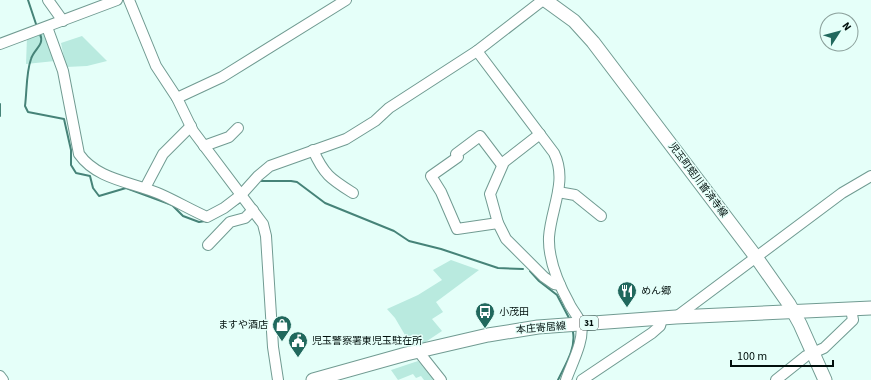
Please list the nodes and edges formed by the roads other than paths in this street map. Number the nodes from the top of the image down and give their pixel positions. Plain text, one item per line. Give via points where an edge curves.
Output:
1 (48, 0) edge
2 (117, 0) edge
3 (129, 0) edge
4 (346, 0) edge
5 (544, 0) edge
6 (64, 21) junction
7 (47, 27) junction
8 (0, 44) edge
9 (477, 51) junction
10 (177, 98) junction
11 (191, 126) junction
12 (238, 128) dead end
13 (540, 134) junction
14 (204, 146) junction
15 (313, 150) junction
16 (502, 165) junction
17 (871, 176) edge
18 (145, 188) junction
19 (558, 192) junction
20 (353, 193) dead end
21 (241, 195) junction
22 (253, 210) junction
23 (601, 216) dead end
24 (498, 223) junction
25 (208, 245) dead end
26 (756, 257) junction
27 (560, 285) junction
28 (871, 308) edge
29 (851, 309) junction
30 (795, 312) junction
31 (676, 317) junction
32 (662, 319) junction
33 (581, 324) junction
34 (418, 351) junction
35 (814, 352) junction
36 (0, 376) edge
37 (588, 379) edge
38 (3, 380) edge
39 (278, 380) edge
40 (313, 380) edge
41 (441, 380) edge
42 (566, 380) edge
43 (776, 380) edge
44 (825, 380) edge

1 - 6 street
2 - 6 street
3 - 10 street via 156,66
4 - 10 street via 222,77
5 - 9 street
5 - 26 main road, 児玉町蛭川普済寺線 via 574,21 593,42
6 - 7 street
7 - 8 street
7 - 18 street via 62,71 79,154 84,162 99,173
9 - 13 street
9 - 15 street via 346,139
10 - 11 street
11 - 14 street
11 - 18 street via 164,154
12 - 14 street via 229,137
13 - 16 street
13 - 19 street via 554,153 560,167
14 - 21 street
15 - 20 street via 321,169
15 - 21 street via 270,166
16 - 24 street via 490,194
16 - 24 street via 480,136 456,154 458,157 431,176 457,229
17 - 26 street via 842,193
18 - 21 street via 207,217
19 - 23 street via 574,195
19 - 27 street via 549,236 549,249
21 - 22 street
22 - 25 street via 245,218 230,222
22 - 39 street via 263,224 266,236 272,347
24 - 27 street via 506,239 544,277
26 - 30 main road, 児玉町蛭川普済寺線
26 - 31 street
27 - 33 street
28 - 29 main road, 本庄寄居線 / 31
29 - 30 main road, 本庄寄居線 / 31
29 - 35 street via 853,320 824,348
30 - 31 main road, 本庄寄居線 / 31
30 - 35 main road, 児玉町蛭川普済寺線
31 - 32 main road, 本庄寄居線 / 31
32 - 33 main road, 本庄寄居線 / 31
32 - 37 street via 660,326 652,333
33 - 34 main road, 本庄寄居線 / 31 via 515,330
33 - 42 street via 580,343
34 - 40 main road, 本庄寄居線 / 31
34 - 41 street
35 - 43 street
35 - 44 main road, 児玉町蛭川普済寺線
36 - 38 street

